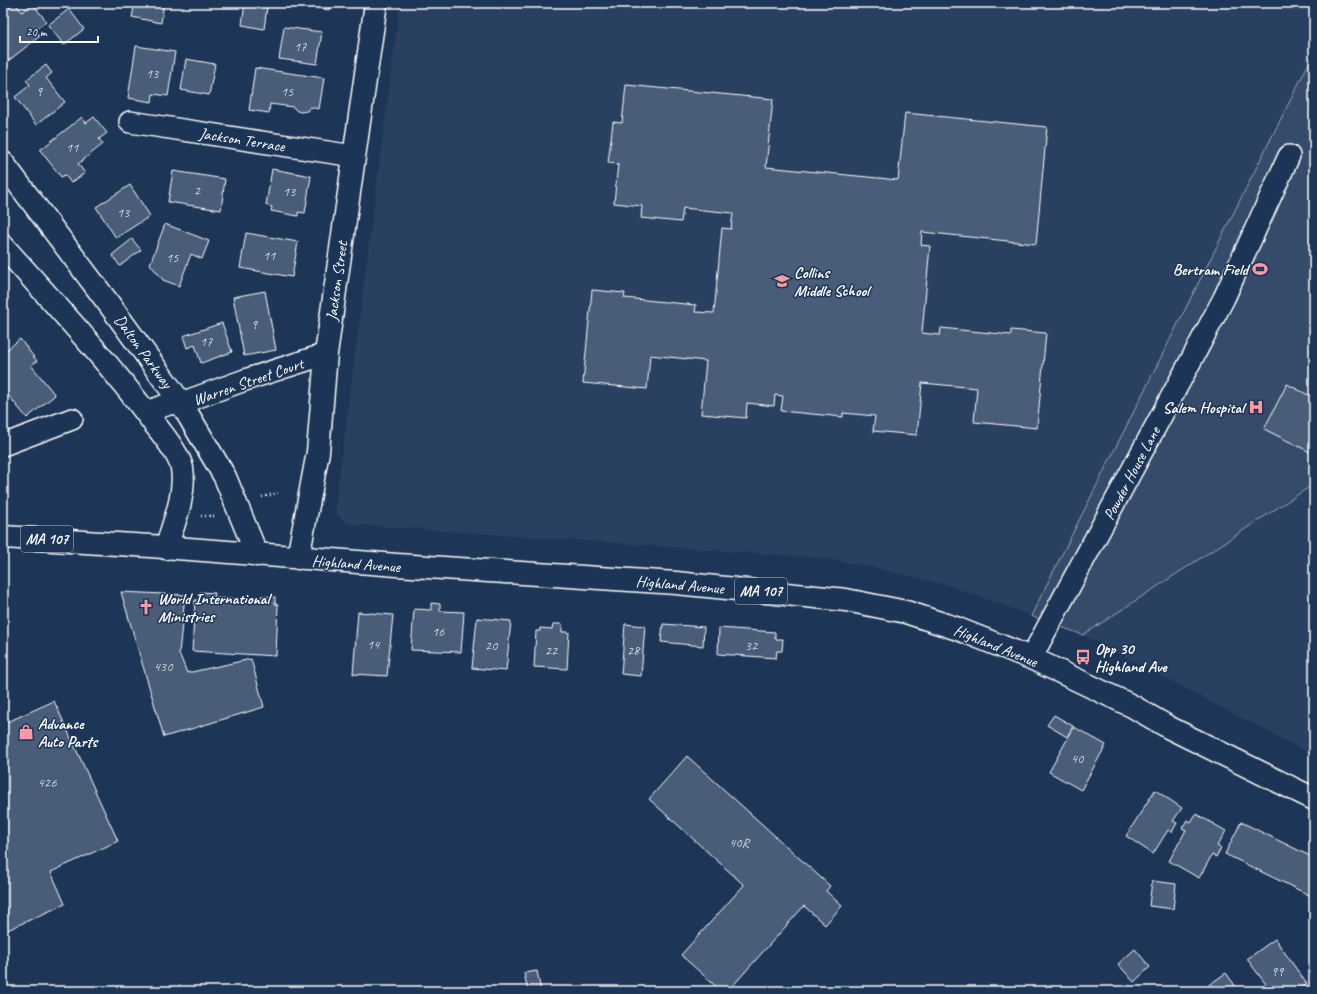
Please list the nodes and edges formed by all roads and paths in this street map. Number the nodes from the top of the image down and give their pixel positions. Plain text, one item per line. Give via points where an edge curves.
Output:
1 (376, 3) edge
2 (130, 122) dead end
3 (354, 156) junction
4 (1289, 156) dead end
5 (3, 163) edge
6 (3, 246) edge
7 (326, 354) junction
8 (181, 403) junction
9 (146, 412) junction
10 (72, 419) dead end
11 (3, 445) edge
12 (278, 494) dead end
13 (262, 497) dead end
14 (3, 537) edge
15 (166, 548) junction
16 (258, 555) junction
17 (298, 558) junction
18 (1030, 658) junction
19 (1314, 799) edge

1 - 3 main road, Jackson Street
2 - 3 street, Jackson Terrace
3 - 7 main road, Jackson Street
4 - 18 street, Powder House Lane via 1224,298
5 - 8 main road, Dalton Parkway
6 - 9 main road
7 - 8 street, Warren Street Court
7 - 17 main road, Jackson Street via 318,452
8 - 9 street, Warren Street Court
8 - 16 main road, Dalton Parkway via 224,477
9 - 15 main road via 171,446 181,466 183,482 180,506
10 - 11 street
12 - 13 path
14 - 15 main road, Highland Avenue / MA 107
15 - 16 main road, Highland Avenue / MA 107
16 - 17 main road, Highland Avenue / MA 107
17 - 18 main road, Highland Avenue / MA 107 via 676,583 846,600 906,612 958,629
18 - 19 main road, Highland Avenue / MA 107 via 1132,706 1170,728

